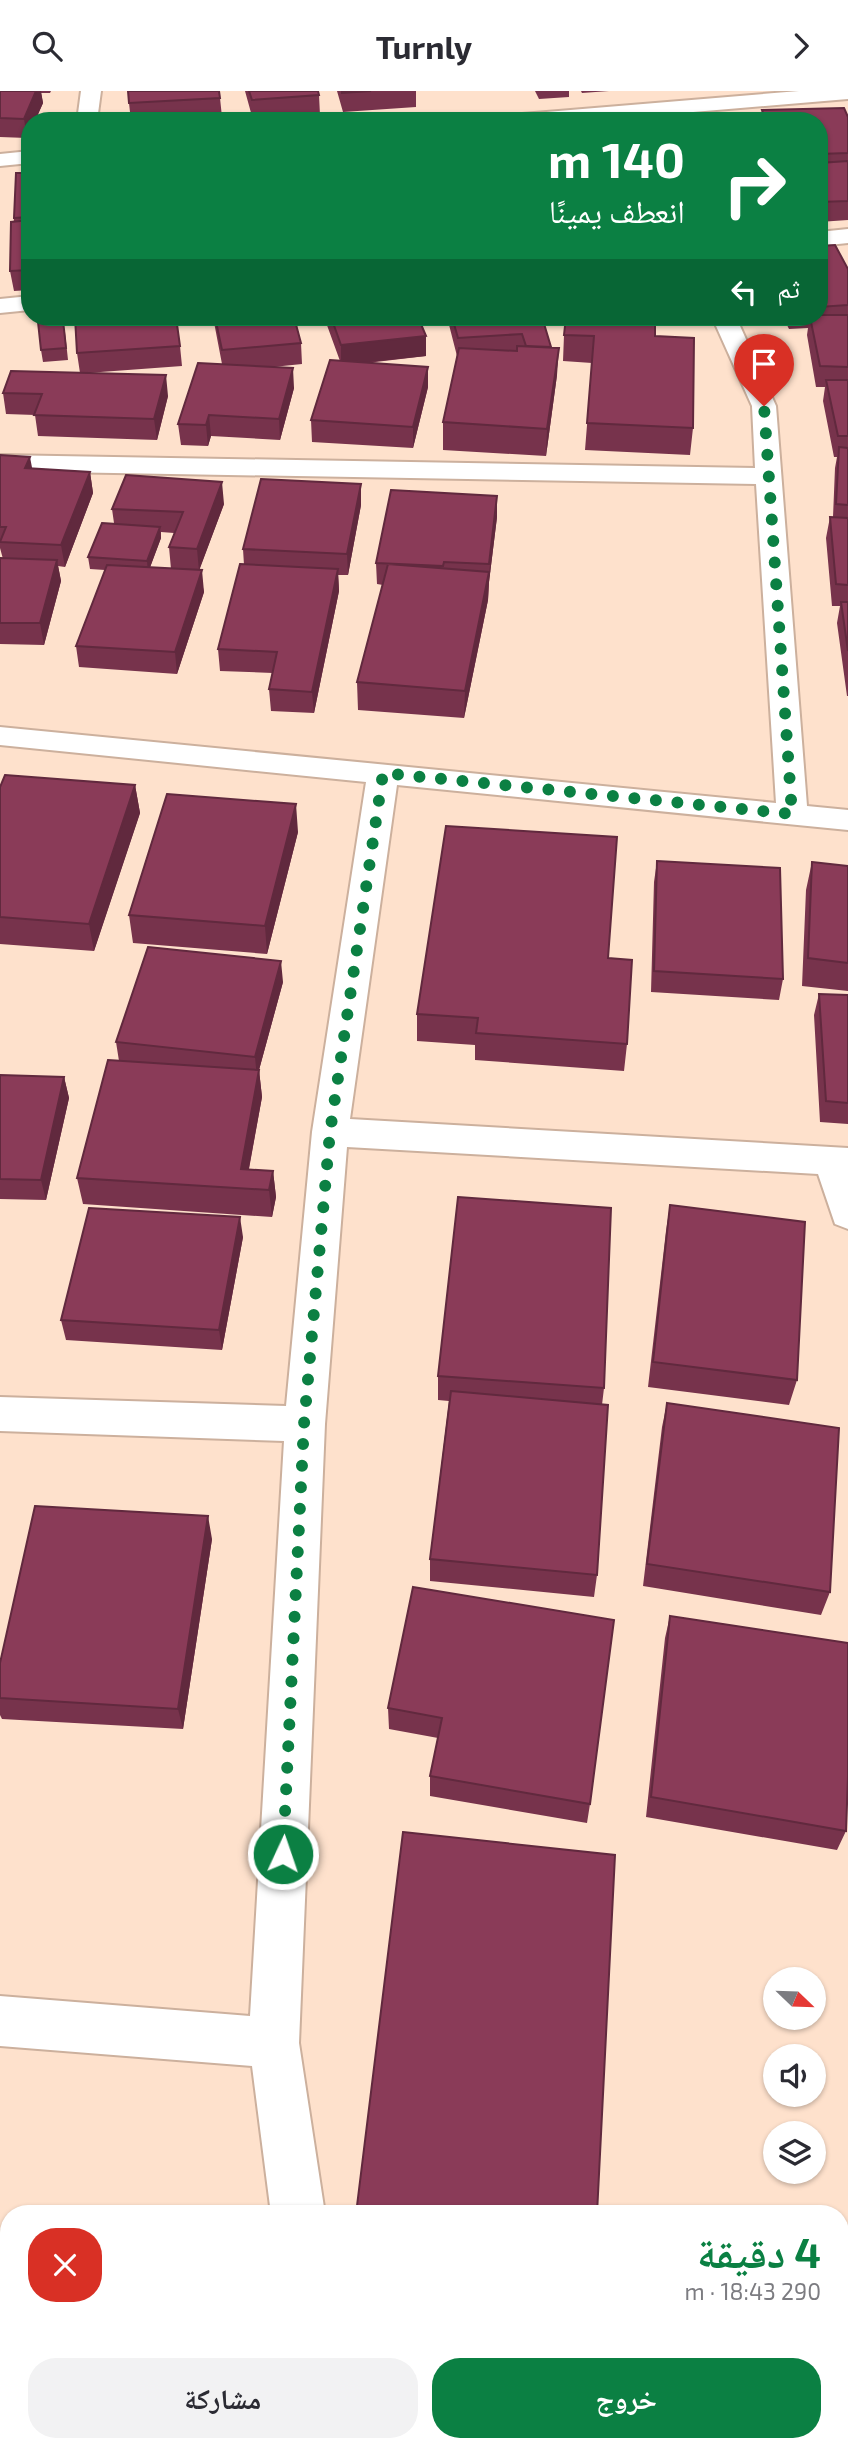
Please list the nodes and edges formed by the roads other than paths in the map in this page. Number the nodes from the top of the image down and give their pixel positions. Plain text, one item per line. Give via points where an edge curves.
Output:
1 (91, 91) edge
2 (848, 93) edge
3 (88, 112) edge
4 (619, 112) edge
5 (21, 158) edge
6 (0, 160) edge
7 (848, 236) edge
8 (828, 238) edge
9 (21, 304) edge
10 (0, 306) edge
11 (728, 326) edge
12 (0, 463) edge
13 (771, 476) junction
14 (0, 736) edge
15 (383, 773) junction
16 (792, 814) junction
17 (848, 820) edge
18 (330, 1132) junction
19 (840, 1161) edge
20 (848, 1214) edge
21 (0, 1414) edge
22 (304, 1424) junction
23 (0, 2021) edge
24 (274, 2043) junction
25 (297, 2205) edge

1 - 3 street
2 - 4 street
5 - 6 street
7 - 8 street
9 - 10 street
11 - 13 street via 764,406
12 - 13 street
13 - 16 street
14 - 15 street
15 - 16 street
15 - 18 street
16 - 17 street
18 - 19 street
18 - 22 street
19 - 20 street
21 - 22 street
22 - 24 street
23 - 24 street
24 - 25 street

